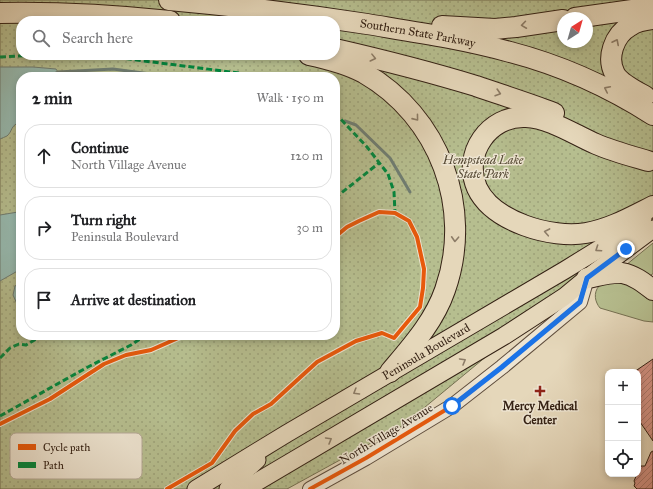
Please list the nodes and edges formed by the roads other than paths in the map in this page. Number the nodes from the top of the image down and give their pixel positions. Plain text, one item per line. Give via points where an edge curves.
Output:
1 (169, 0) edge
2 (653, 7) edge
3 (268, 11) junction
4 (0, 13) edge
5 (593, 15) edge
6 (108, 16) edge
7 (307, 16) edge
8 (653, 19) edge
9 (340, 20) edge
10 (557, 21) edge
11 (340, 50) edge
12 (328, 60) edge
13 (653, 102) edge
14 (653, 115) edge
15 (650, 163) edge
16 (653, 206) edge
17 (653, 211) edge
18 (653, 228) edge
19 (548, 281) junction
20 (580, 290) junction
21 (653, 290) edge
22 (390, 372) junction
23 (286, 434) junction
24 (295, 460) junction
25 (216, 476) junction
26 (196, 489) edge
27 (205, 489) edge
28 (228, 489) edge
29 (245, 489) edge
30 (256, 489) edge
31 (310, 489) edge

1 - 3 highway, Southern State Parkway
2 - 5 highway
7 -> 3 highway, Southern State Parkway
10 -> 3 highway via 505,28 482,28 439,25 341,10
4 - 6 highway
13 -> 8 highway via 618,79 611,63 613,47 624,30 641,21
14 -> 9 highway, Southern State Parkway via 613,92 534,59 464,41
11 -> 15 highway via 426,72 531,104 599,134
12 -> 22 highway via 363,73 400,100 419,121 432,141 451,190 455,238 448,281 429,322
16 -> 15 highway via 600,230 565,234 541,231 511,220 490,205 480,194 474,168 476,149 488,131 508,119 525,117 544,120 598,145
17 -> 19 main road, Peninsula Boulevard
18 - 20 main road
19 - 20 main road via 564,282
19 - 22 main road, Peninsula Boulevard
20 - 21 highway via 609,274 624,273
24 -> 20 main road
20 - 31 street, North Village Avenue via 502,367 452,406
22 -> 23 main road, Peninsula Boulevard
23 - 25 main road, Peninsula Boulevard
23 - 28 main road
24 - 29 main road
24 - 30 main road
25 - 26 main road, Peninsula Boulevard
25 - 27 main road

